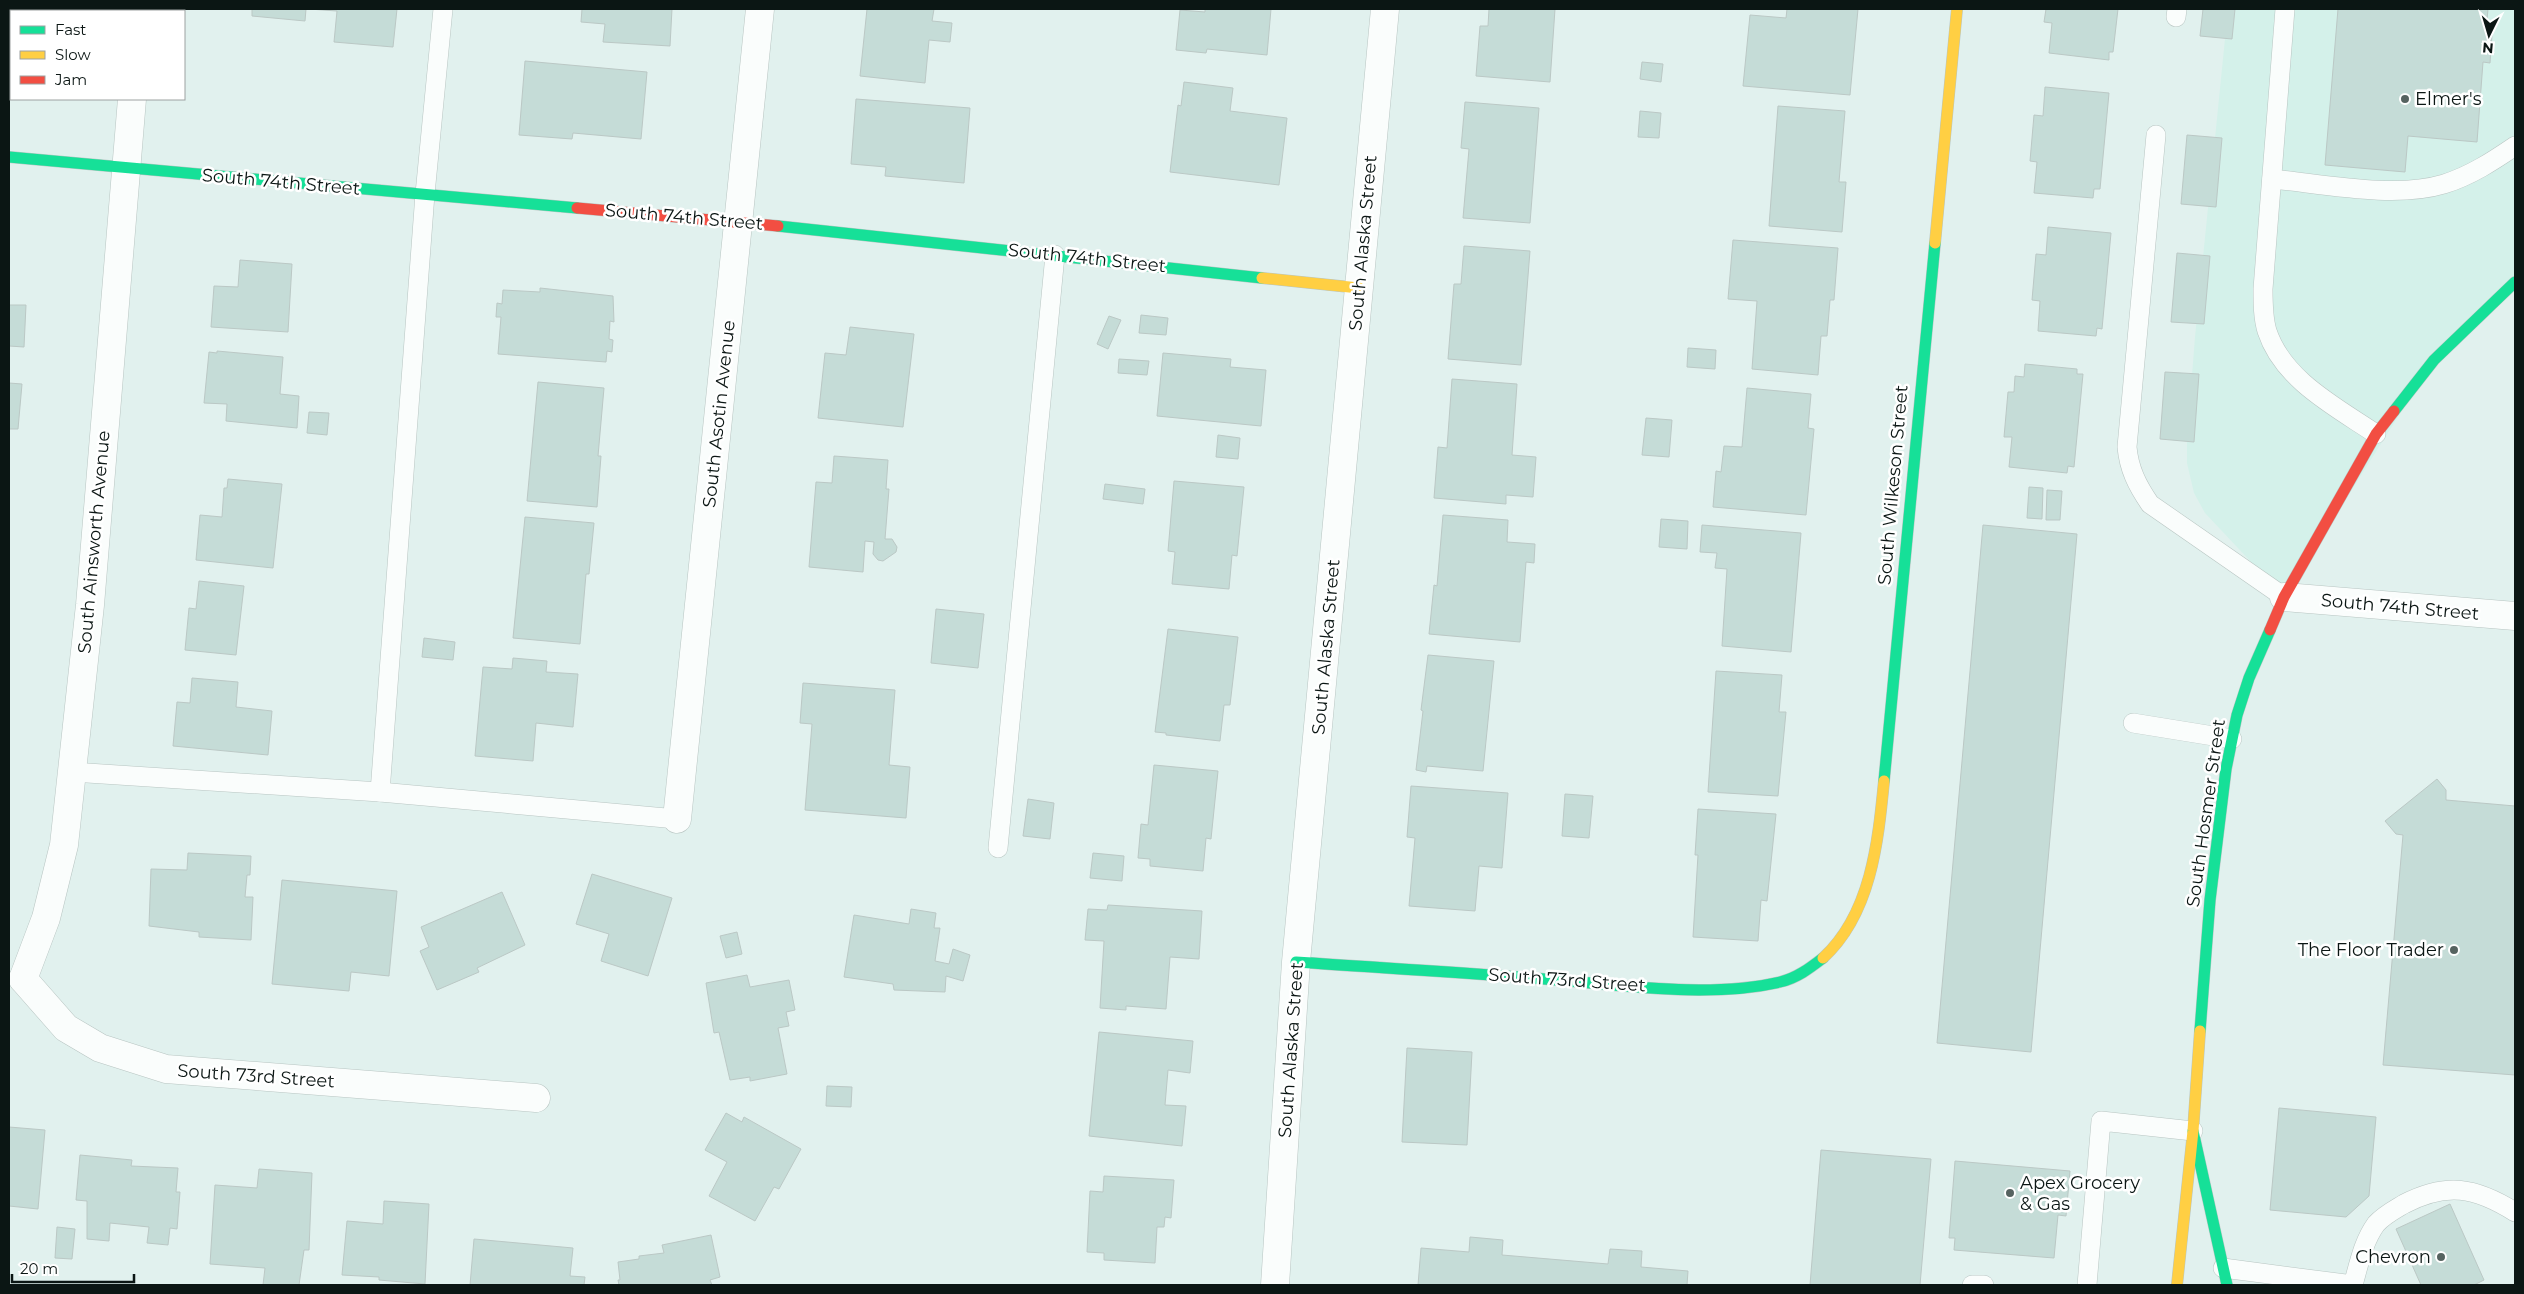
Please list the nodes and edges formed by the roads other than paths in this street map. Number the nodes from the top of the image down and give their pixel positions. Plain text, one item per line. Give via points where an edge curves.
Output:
1 (443, 9) edge
2 (760, 9) edge
3 (1385, 9) edge
4 (1956, 9) edge
5 (2285, 9) edge
6 (132, 100) edge
7 (2156, 135) dead end
8 (2515, 146) edge
9 (9, 157) edge
10 (124, 168) junction
11 (2272, 179) junction
12 (425, 194) junction
13 (739, 222) junction
14 (1055, 255) junction
15 (2515, 282) edge
16 (1359, 288) junction
17 (2376, 434) junction
18 (2284, 597) junction
19 (2515, 616) edge
20 (2133, 723) dead end
21 (2232, 739) junction
22 (72, 772) junction
23 (380, 792) junction
24 (678, 819) joint
25 (998, 848) dead end
26 (1830, 953) joint
27 (1296, 962) junction
28 (16, 982) edge
29 (536, 1098) dead end
30 (2194, 1131) junction
31 (2515, 1212) edge
32 (2225, 1277) edge
33 (1275, 1285) edge
34 (1972, 1285) edge
35 (1984, 1285) edge
36 (2087, 1285) edge
37 (2177, 1285) edge
38 (2353, 1285) edge

1 - 12 lane
2 - 13 street, South Asotin Avenue
3 - 16 street, South Alaska Street
4 - 26 street, South Wilkeson Street via 1881,814 1864,900 1848,931
5 - 11 lane
6 - 10 street, South Ainsworth Avenue
7 - 18 lane via 2127,447 2129,467 2150,504
8 - 11 lane via 2465,176 2420,189 2389,191
9 - 10 street, South 74th Street
10 - 12 street, South 74th Street
10 - 22 street, South Ainsworth Avenue via 90,605
11 - 17 lane via 2263,289 2267,330 2273,346 2282,362 2301,380
12 - 13 street, South 74th Street
12 - 23 lane
13 - 14 street, South 74th Street
13 - 24 street, South Asotin Avenue
14 - 16 street, South 74th Street
14 - 25 lane
15 - 17 street, South Hosmer Street via 2434,360
16 - 27 street, South Alaska Street
17 - 18 street, South Hosmer Street
18 - 19 street, South 74th Street
18 - 21 street, South Hosmer Street via 2249,678
20 - 21 lane
21 - 30 street, South Hosmer Street via 2210,900
22 - 23 lane
22 - 28 street, South Ainsworth Avenue via 64,844 46,918
23 - 24 lane
26 - 27 street, South 73rd Street via 1803,973 1777,983 1714,988
27 - 33 street, South Alaska Street
28 - 29 street, South 73rd Street via 66,1028 100,1048 166,1069
30 - 32 street
30 - 36 lane via 2101,1121
30 - 37 street, South Hosmer Street
31 - 38 lane via 2496,1200 2452,1189 2424,1194 2391,1211 2376,1224 2366,1243
32 - 38 lane
34 - 35 lane

